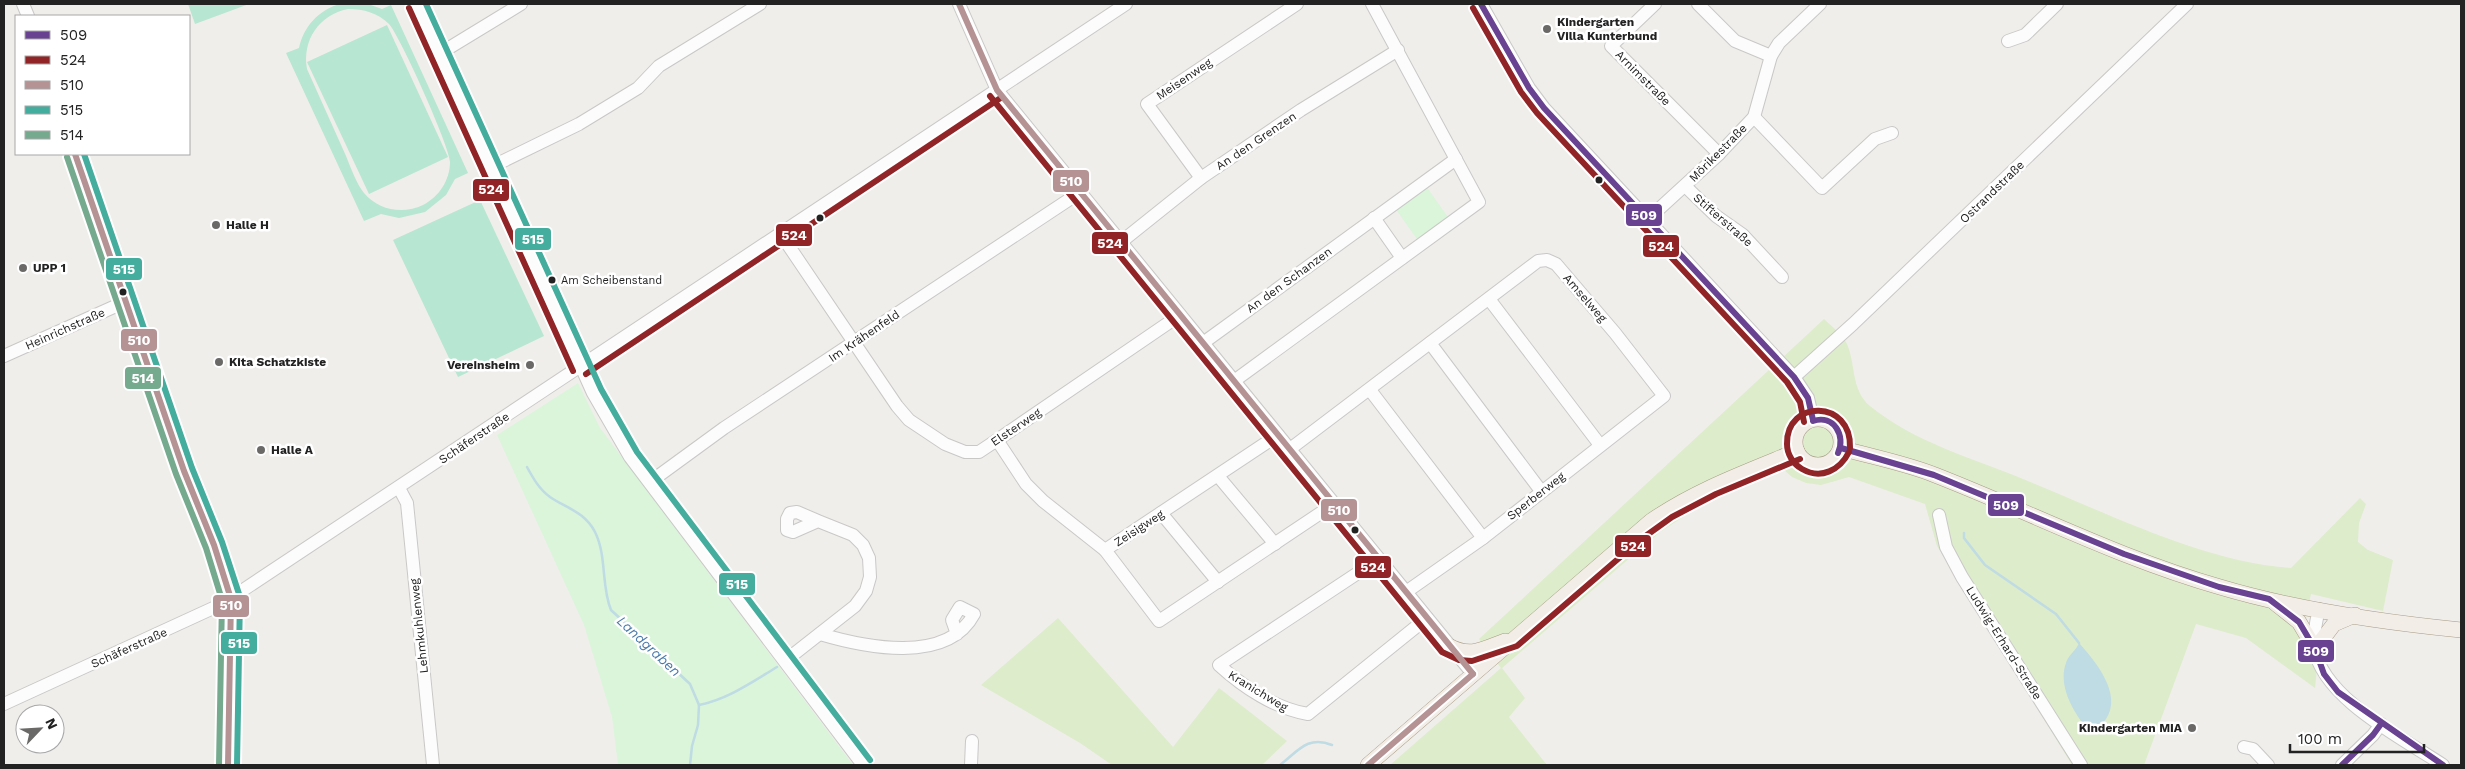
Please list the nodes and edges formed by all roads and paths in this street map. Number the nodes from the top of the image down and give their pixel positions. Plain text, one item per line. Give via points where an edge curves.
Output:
1 (417, 4) edge
2 (521, 4) edge
3 (760, 4) edge
4 (959, 4) edge
5 (1126, 4) edge
6 (1297, 4) edge
7 (1372, 4) edge
8 (1482, 4) edge
9 (1655, 4) edge
10 (1698, 4) edge
11 (1820, 4) edge
12 (2058, 4) edge
13 (2187, 4) edge
14 (2008, 41) dead end
15 (1398, 50) junction
16 (440, 54) junction
17 (1771, 56) junction
18 (997, 90) junction
19 (1754, 117) junction
20 (1892, 133) dead end
21 (1719, 154) junction
22 (75, 155) edge
23 (1456, 159) junction
24 (491, 167) junction
25 (1201, 178) junction
26 (1685, 186) junction
27 (1079, 193) junction
28 (1374, 218) junction
29 (1648, 219) junction
30 (780, 233) junction
31 (1121, 242) junction
32 (1402, 258) junction
33 (1782, 277) dead end
34 (1489, 299) junction
35 (127, 302) junction
36 (1180, 315) junction
37 (853, 342) junction
38 (1203, 343) junction
39 (1430, 343) junction
40 (4, 356) edge
41 (581, 367) junction
42 (1794, 377) junction
43 (1234, 381) junction
44 (1370, 390) junction
45 (1664, 396) joint
46 (1814, 420) junction
47 (1278, 435) junction
48 (997, 440) junction
49 (1600, 445) junction
50 (1841, 448) junction
51 (1290, 449) junction
52 (1797, 451) junction
53 (1218, 476) junction
54 (650, 482) junction
55 (399, 488) junction
56 (1541, 491) junction
57 (1334, 504) junction
58 (1162, 514) junction
59 (1939, 515) dead end
60 (818, 521) dead end
61 (1483, 538) junction
62 (1275, 544) junction
63 (1105, 550) junction
64 (1379, 559) junction
65 (1218, 582) junction
66 (1406, 592) junction
67 (231, 599) junction
68 (2269, 600) junction
69 (2319, 609) junction
70 (2355, 615) junction
71 (1428, 618) junction
72 (2461, 630) edge
73 (820, 634) junction
74 (957, 634) dead end
75 (1514, 638) junction
76 (1449, 646) junction
77 (2315, 649) junction
78 (785, 661) junction
79 (1473, 674) junction
80 (4, 704) edge
81 (2381, 724) junction
82 (972, 741) dead end
83 (2244, 747) dead end
84 (228, 765) edge
85 (433, 765) edge
86 (863, 765) edge
87 (971, 765) edge
88 (1368, 765) edge
89 (2081, 765) edge
90 (2268, 765) edge
91 (2342, 765) edge
92 (2443, 765) edge

1 - 16 street
2 - 16 street
3 - 24 street via 660,66 638,88 579,124
4 - 18 street
5 - 18 street, Schäferstraße
6 - 25 street, Meisenweg via 1147,104
7 - 15 street
8 - 29 street via 1529,88 1557,123
9 - 21 street, Arnimstraße via 1611,46
10 - 17 street via 1735,40
11 - 17 street, Mörikestraße via 1779,43
12 - 14 street via 2026,35
13 - 42 street, Ostrandstraße
15 - 23 street
15 - 25 street, An den Grenzen
16 - 24 street
17 - 19 street, Mörikestraße
18 - 27 street
18 - 30 street, Schäferstraße
19 - 20 street via 1822,188 1875,140
19 - 21 street, Mörikestraße
21 - 26 street, Mörikestraße
22 - 35 street
23 - 28 street, An den Schanzen
23 - 32 street via 1479,202
24 - 41 street
25 - 31 street, An den Grenzen
26 - 29 street, Mörikestraße
26 - 33 street, Stifterstraße via 1716,216 1743,235
27 - 31 street
27 - 37 street, Im Krähenfeld
28 - 32 street
28 - 38 street, An den Schanzen
29 - 42 street
30 - 37 street, Elsterweg
30 - 41 street, Schäferstraße
31 - 36 street
32 - 43 street
34 - 39 street, Amselweg
34 - 45 street, Amselweg via 1538,261 1556,264
34 - 49 street
35 - 40 street, Heinrichstraße
35 - 67 street
36 - 38 street
36 - 48 street, Elsterweg
37 - 48 street, Elsterweg via 897,406 924,431 965,452 978,452
37 - 54 street, Im Krähenfeld
38 - 43 street
39 - 44 street, Amselweg
39 - 56 street
41 - 54 street via 612,429
41 - 55 street, Schäferstraße
42 - 46 street via 1808,398
43 - 47 street
44 - 51 street, Amselweg
44 - 61 street
45 - 49 street, Sperberweg
46 - 50 main road via 1833,424 1841,438
46 - 52 main road via 1804,424 1798,432 1795,441
47 - 51 street
47 - 53 street, Zeisigweg
48 - 63 street, Zeisigweg via 1026,484
49 - 56 street, Sperberweg
50 - 52 main road via 1833,460 1820,465 1806,462
50 - 68 main road via 1934,474 2124,554 2219,587
51 - 57 street
52 - 75 main road via 1712,486 1667,510 1635,533
53 - 58 street, Zeisigweg
53 - 62 street
54 - 78 street
55 - 67 street, Schäferstraße
55 - 85 street, Lehmkuhlenweg via 407,503
56 - 61 street, Sperberweg
57 - 62 street
57 - 64 street
58 - 63 street, Zeisigweg
58 - 65 street
59 - 89 street, Ludwig-Erhard-Straße via 1946,547 1962,577
60 - 73 street via 853,535 869,558 870,577 861,599
61 - 66 street, Sperberweg
62 - 65 street
63 - 65 street via 1159,621
64 - 66 street
64 - 71 street, Kranichweg via 1219,665 1263,696 1293,712 1308,714
66 - 71 street
67 - 80 street, Schäferstraße
67 - 84 street
68 - 69 main road
68 - 77 main road via 2299,622
69 - 70 main road
69 - 77 street via 2313,634
70 - 72 main road
70 - 77 main road via 2334,624
71 - 76 street
73 - 74 street via 877,647 904,648 933,644
73 - 78 street
75 - 76 main road via 1470,652
75 - 79 main road
76 - 79 street
77 - 81 street via 2324,674 2338,692
78 - 86 street
79 - 88 main road
81 - 91 street
81 - 92 street
82 - 87 street
83 - 90 street via 2253,749

